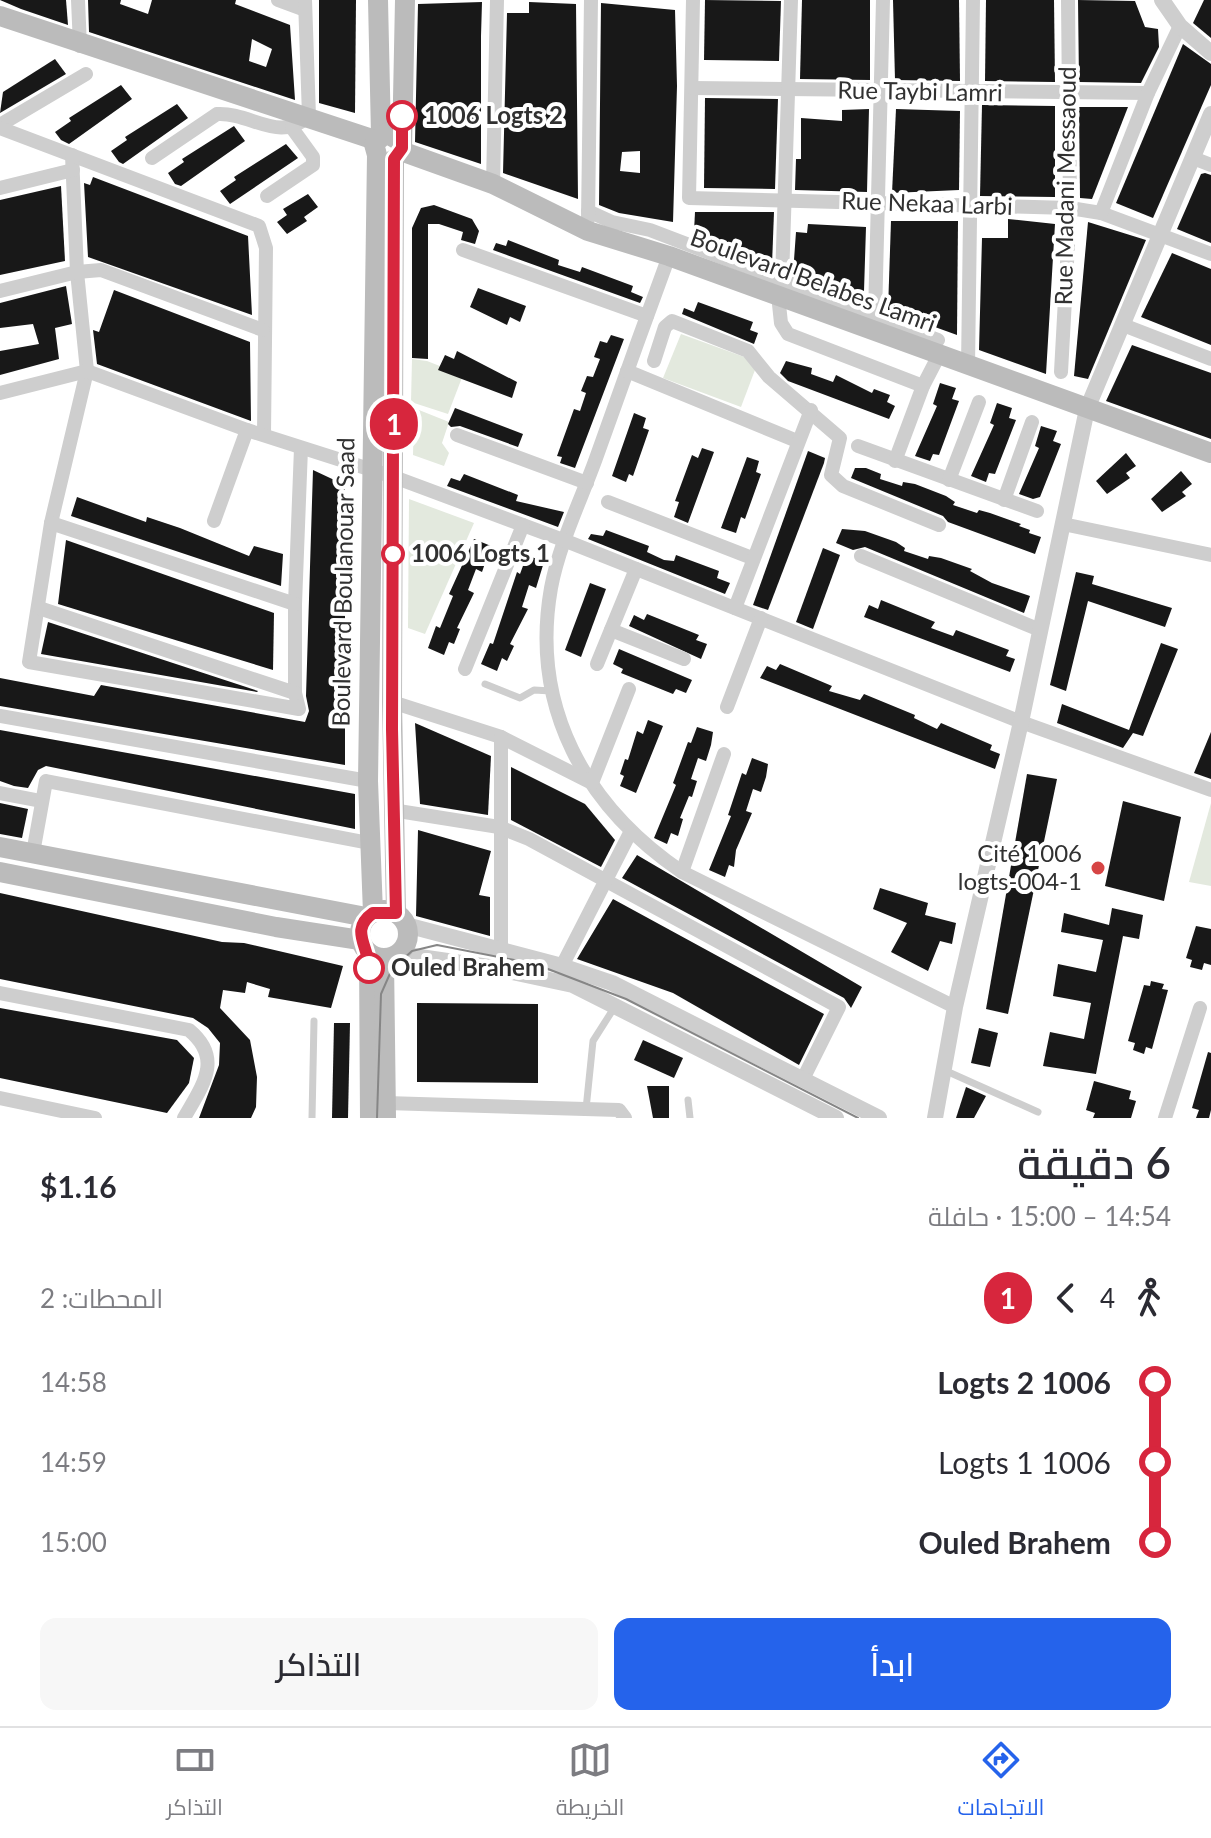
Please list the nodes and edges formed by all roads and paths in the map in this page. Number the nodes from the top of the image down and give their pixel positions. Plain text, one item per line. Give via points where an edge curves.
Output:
1 (78, 0) edge
2 (278, 0) edge
3 (378, 0) edge
4 (405, 0) edge
5 (497, 0) edge
6 (591, 0) edge
7 (693, 0) edge
8 (791, 0) edge
9 (883, 0) edge
10 (973, 0) edge
11 (1068, 0) edge
12 (1162, 0) edge
13 (305, 5) edge
14 (0, 16) edge
15 (1180, 26) junction
16 (80, 46) junction
17 (1211, 53) edge
18 (86, 74) dead end
19 (692, 88) junction
20 (788, 90) junction
21 (1070, 92) junction
22 (882, 93) junction
23 (974, 93) junction
24 (1148, 93) junction
25 (1211, 114) edge
26 (300, 122) junction
27 (0, 127) edge
28 (388, 147) junction
29 (152, 158) dead end
30 (1193, 158) junction
31 (72, 163) junction
32 (1211, 165) edge
33 (493, 184) junction
34 (0, 188) edge
35 (267, 196) dead end
36 (786, 199) junction
37 (880, 203) junction
38 (972, 205) junction
39 (1070, 208) junction
40 (1101, 213) junction
41 (588, 221) junction
42 (1162, 234) junction
43 (463, 250) dead end
44 (1211, 254) edge
45 (669, 256) junction
46 (77, 272) junction
47 (780, 287) junction
48 (0, 291) edge
49 (647, 316) junction
50 (875, 316) junction
51 (1123, 325) junction
52 (263, 330) junction
53 (939, 347) junction
54 (1211, 359) edge
55 (654, 361) dead end
56 (968, 366) junction
57 (87, 371) junction
58 (627, 371) junction
59 (1061, 372) dead end
60 (923, 386) junction
61 (0, 393) edge
62 (979, 402) dead end
63 (1087, 409) junction
64 (811, 410) junction
65 (1032, 422) dead end
66 (247, 430) junction
67 (264, 434) junction
68 (457, 435) dead end
69 (797, 441) junction
70 (858, 446) dead end
71 (301, 448) junction
72 (1211, 453) edge
73 (895, 461) junction
74 (370, 472) junction
75 (394, 477) junction
76 (949, 480) junction
77 (587, 483) junction
78 (1004, 500) junction
79 (608, 502) dead end
80 (1037, 511) dead end
81 (214, 521) dead end
82 (51, 523) junction
83 (1063, 524) junction
84 (523, 525) junction
85 (939, 525) dead end
86 (566, 541) junction
87 (1211, 555) edge
88 (861, 556) dead end
89 (752, 558) junction
90 (636, 569) junction
91 (295, 604) junction
92 (39, 608) junction
93 (735, 608) junction
94 (761, 618) junction
95 (611, 630) junction
96 (1040, 630) junction
97 (684, 659) dead end
98 (597, 664) dead end
99 (465, 669) dead end
100 (485, 684) dead end
101 (629, 689) dead end
102 (551, 691) junction
103 (295, 693) junction
104 (392, 702) junction
105 (727, 707) dead end
106 (0, 716) edge
107 (1021, 722) junction
108 (501, 737) junction
109 (724, 754) dead end
110 (368, 781) junction
111 (592, 783) junction
112 (1211, 790) edge
113 (0, 793) edge
114 (41, 801) junction
115 (392, 810) junction
116 (499, 827) junction
117 (630, 833) junction
118 (369, 843) junction
119 (0, 847) edge
120 (33, 853) junction
121 (0, 872) edge
122 (682, 872) junction
123 (607, 879) junction
124 (370, 915) junction
125 (401, 919) junction
126 (501, 949) junction
127 (378, 952) junction
128 (562, 966) junction
129 (0, 993) edge
130 (615, 1006) junction
131 (955, 1007) junction
132 (1200, 1008) dead end
133 (314, 1021) dead end
134 (942, 1069) junction
135 (803, 1079) junction
136 (0, 1098) edge
137 (688, 1100) dead end
138 (586, 1109) junction
139 (386, 1110) edge
140 (1038, 1112) dead end
141 (95, 1118) edge
142 (184, 1118) edge
143 (312, 1118) edge
144 (370, 1118) edge
145 (625, 1118) edge
146 (690, 1118) edge
147 (836, 1118) edge
148 (879, 1118) edge
149 (935, 1118) edge
150 (1165, 1118) edge

1 - 16 street
2 - 13 street
3 - 28 main road
4 - 28 main road
5 - 33 street
6 - 41 street
7 - 19 street
8 - 20 street
9 - 22 street
10 - 23 street
11 - 21 street, Rue Madani Messaoud
12 - 15 street
13 - 26 street
14 - 16 main road, Boulevard Belabes Lamri
15 - 17 street
15 - 24 street
16 - 26 main road, Boulevard Belabes Lamri
18 - 27 street
19 - 20 street, Rue Taybi Lamri
19 - 36 street, Rue Nekaa Larbi via 689,198
20 - 22 street, Rue Taybi Lamri
20 - 36 street
21 - 23 street, Rue Taybi Lamri
21 - 24 street, Rue Taybi Lamri
21 - 39 street, Rue Madani Messaoud
22 - 23 street, Rue Taybi Lamri
22 - 37 street
23 - 38 street
24 - 40 street
25 - 30 street
26 - 28 main road, Boulevard Belabes Lamri
26 - 29 street via 277,129 217,114
26 - 35 street via 313,165
27 - 31 street
28 - 33 main road, Boulevard Belabes Lamri
28 - 74 main road, Boulevard Boulanouar Saad
28 - 75 main road, Boulevard Boulanouar Saad
30 - 32 street
30 - 42 street
31 - 34 street
31 - 46 street
31 - 52 street via 259,226 266,248
33 - 41 main road, Boulevard Belabes Lamri
36 - 37 street, Rue Nekaa Larbi
36 - 47 street
37 - 38 street, Rue Nekaa Larbi
37 - 50 street
38 - 39 street, Rue Nekaa Larbi
38 - 56 street
39 - 40 street, Rue Nekaa Larbi
39 - 59 street, Rue Madani Messaoud
40 - 42 street, Rue Nekaa Larbi
41 - 45 main road, Boulevard Belabes Lamri
41 - 47 street
42 - 44 street, Rue Nekaa Larbi
42 - 51 street
43 - 49 street
45 - 47 main road, Boulevard Belabes Lamri
45 - 49 street
46 - 48 street
46 - 52 street via 101,270
46 - 57 street
47 - 50 street
47 - 53 main road, Boulevard Belabes Lamri
47 - 60 street via 781,323 788,334
49 - 58 street
50 - 53 street
51 - 54 street
51 - 63 street
52 - 67 street
53 - 56 main road, Boulevard Belabes Lamri
53 - 60 street
55 - 64 street via 672,321 748,351 769,377
56 - 63 main road, Boulevard Belabes Lamri
57 - 61 street
57 - 66 street
57 - 82 street
58 - 69 street
58 - 77 street
60 - 73 street
62 - 76 street
63 - 72 main road, Boulevard Belabes Lamri
63 - 83 street
64 - 69 street
64 - 85 street via 840,438 831,475 843,486
65 - 78 street
66 - 67 street
66 - 81 street
67 - 71 street
68 - 77 street
69 - 89 street
70 - 73 street
71 - 74 street
71 - 91 street
73 - 76 street
74 - 75 street
74 - 110 main road, Boulevard Boulanouar Saad
75 - 84 street
75 - 104 main road, Boulevard Boulanouar Saad
76 - 78 street
77 - 86 street
78 - 80 street
79 - 89 street
82 - 91 street
82 - 92 street
83 - 87 street
83 - 96 street
84 - 86 street
84 - 99 street
86 - 90 street
86 - 102 street via 548,613
88 - 96 street
89 - 93 street
90 - 93 street
90 - 95 street
91 - 103 street
92 - 103 street
92 - 103 street via 29,662 299,709
93 - 94 street
94 - 105 street
94 - 107 street
95 - 97 street
95 - 98 street
96 - 107 street
100 - 102 lane via 520,698 534,690
101 - 111 street
102 - 111 street via 573,755
104 - 108 street
104 - 115 main road, Boulevard Boulanouar Saad
106 - 110 street
107 - 112 street
107 - 131 street
108 - 111 street
108 - 116 street
109 - 122 street
110 - 118 main road, Boulevard Boulanouar Saad
111 - 117 street
113 - 114 street
114 - 118 street via 46,781
114 - 120 street
115 - 116 street
115 - 125 main road, Boulevard Boulanouar Saad
116 - 123 street
116 - 126 street
117 - 122 street
117 - 123 street
118 - 124 main road, Boulevard Boulanouar Saad
119 - 120 main road
120 - 124 main road
121 - 127 main road
122 - 131 street
123 - 128 street
123 - 135 street via 839,1007
124 - 125 main road
124 - 127 main road, Boulevard Boulanouar Saad via 362,924
125 - 126 street
125 - 127 main road, Boulevard Boulanouar Saad via 407,941
126 - 128 street
127 - 130 street via 531,974 573,985
127 - 139 main road
127 - 144 main road
128 - 135 street via 624,989
129 - 142 street via 189,1030 203,1042 209,1061
130 - 138 lane via 593,1041
130 - 147 street
131 - 134 street
132 - 150 street
133 - 143 lane
134 - 140 lane
134 - 149 street
135 - 148 street
136 - 141 street
137 - 146 lane
138 - 139 street
138 - 145 street via 619,1110

